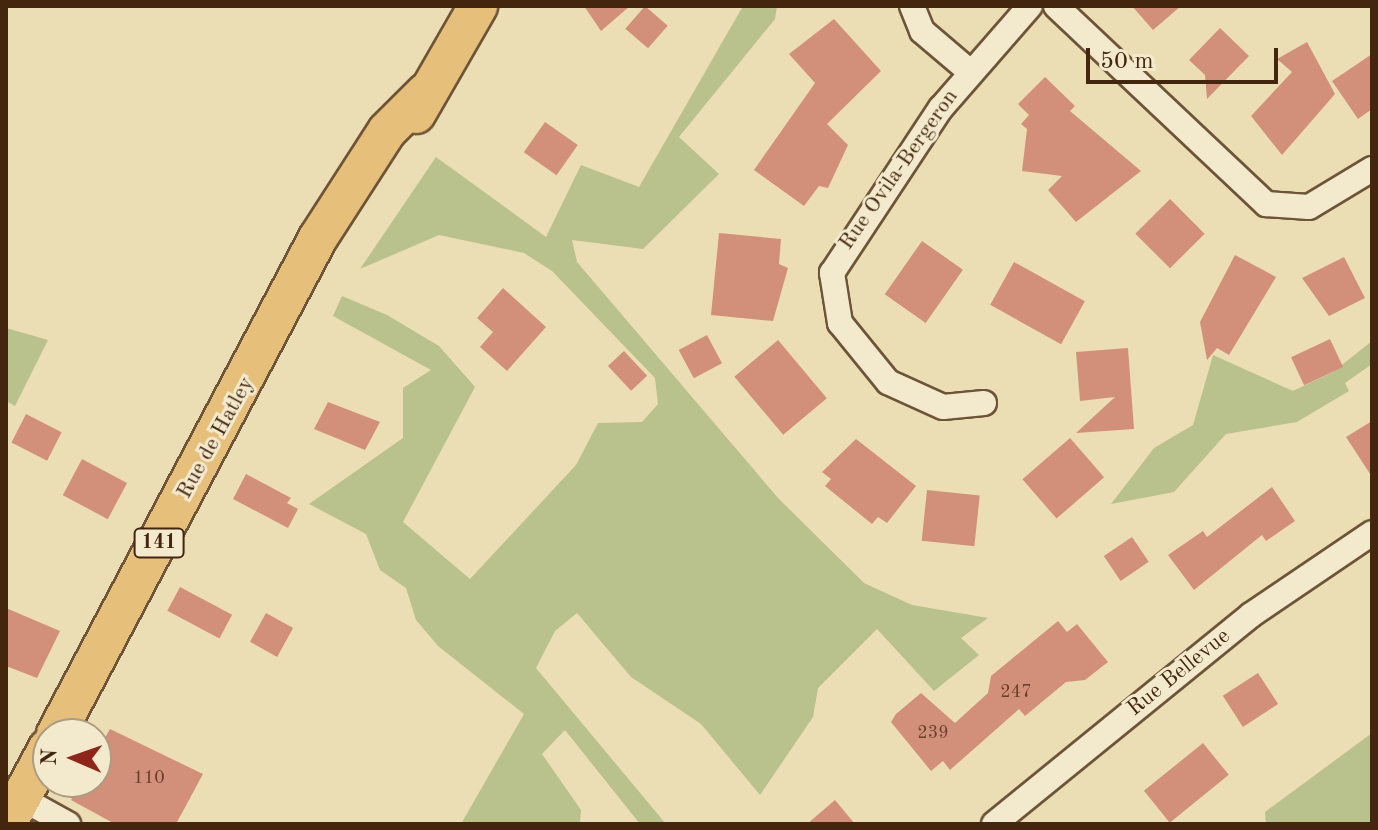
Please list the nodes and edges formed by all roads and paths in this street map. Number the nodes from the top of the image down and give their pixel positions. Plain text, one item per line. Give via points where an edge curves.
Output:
1 (478, 6) edge
2 (912, 6) edge
3 (1056, 6) edge
4 (1017, 10) edge
5 (969, 71) junction
6 (1372, 169) edge
7 (984, 403) dead end
8 (1372, 533) edge
9 (65, 718) edge
10 (32, 778) edge
11 (14, 811) edge
12 (1005, 821) edge
13 (68, 824) edge

1 - 9 main road, Rue de Hatley / 141 via 346,236 263,353
2 - 5 street via 922,31
3 - 6 street via 1266,204 1309,207
4 - 5 street, Rue Ovila-Bergeron
5 - 7 street, Rue Ovila-Bergeron via 847,241 831,290 840,323 888,382 933,405
8 - 12 street, Rue Bellevue via 1251,615
10 - 11 main road
11 - 13 street

